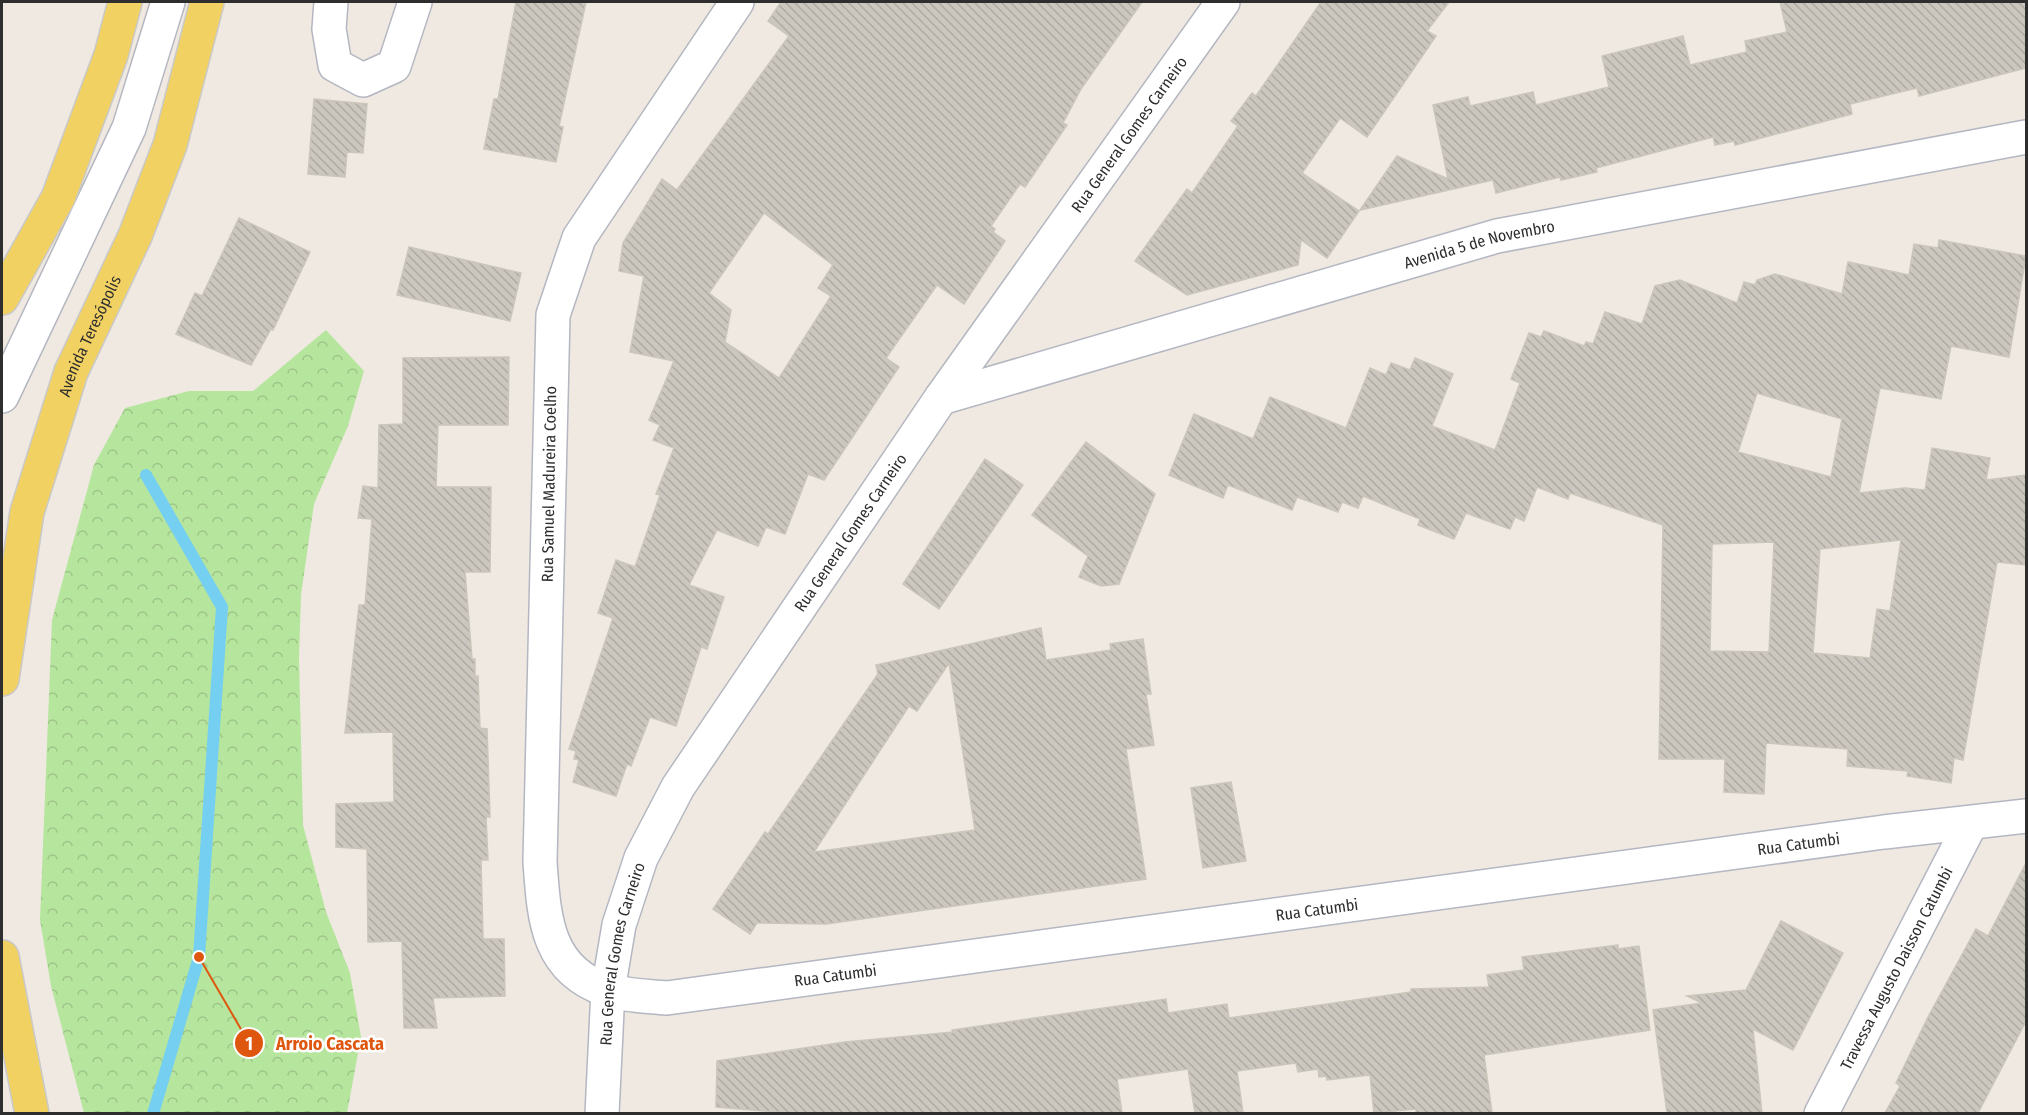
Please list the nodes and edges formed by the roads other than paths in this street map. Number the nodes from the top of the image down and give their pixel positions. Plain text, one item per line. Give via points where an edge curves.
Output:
1 (125, 2) edge
2 (168, 2) edge
3 (207, 2) edge
4 (331, 2) edge
5 (415, 2) edge
6 (737, 2) edge
7 (1222, 2) edge
8 (2026, 136) edge
9 (2, 298) edge
10 (29, 343) junction
11 (2, 366) edge
12 (2, 396) edge
13 (941, 398) junction
14 (2, 679) edge
15 (2026, 816) edge
16 (1971, 823) junction
17 (2, 957) edge
18 (608, 990) junction
19 (32, 1113) edge
20 (602, 1113) edge
21 (1821, 1113) edge

1 - 9 main road via 104,76 58,198
2 - 10 street via 129,128
3 - 14 main road, Avenida Teresópolis via 170,145 135,236 71,372 27,512
4 - 5 street via 329,29 335,65 363,80 394,66
6 - 18 street, Rua Samuel Madureira Coelho via 579,238 553,315 540,862 544,917 556,951 577,976
7 - 13 street, Rua General Gomes Carneiro
8 - 13 street, Avenida 5 de Novembro via 1497,236
10 - 11 street
10 - 12 street
13 - 18 street, Rua General Gomes Carneiro via 678,787 641,858 619,926
15 - 16 street, Rua Catumbi
16 - 18 street, Rua Catumbi via 667,998
16 - 21 street, Travessa Augusto Daisson Catumbi
17 - 19 main road
18 - 20 street, Rua General Gomes Carneiro

